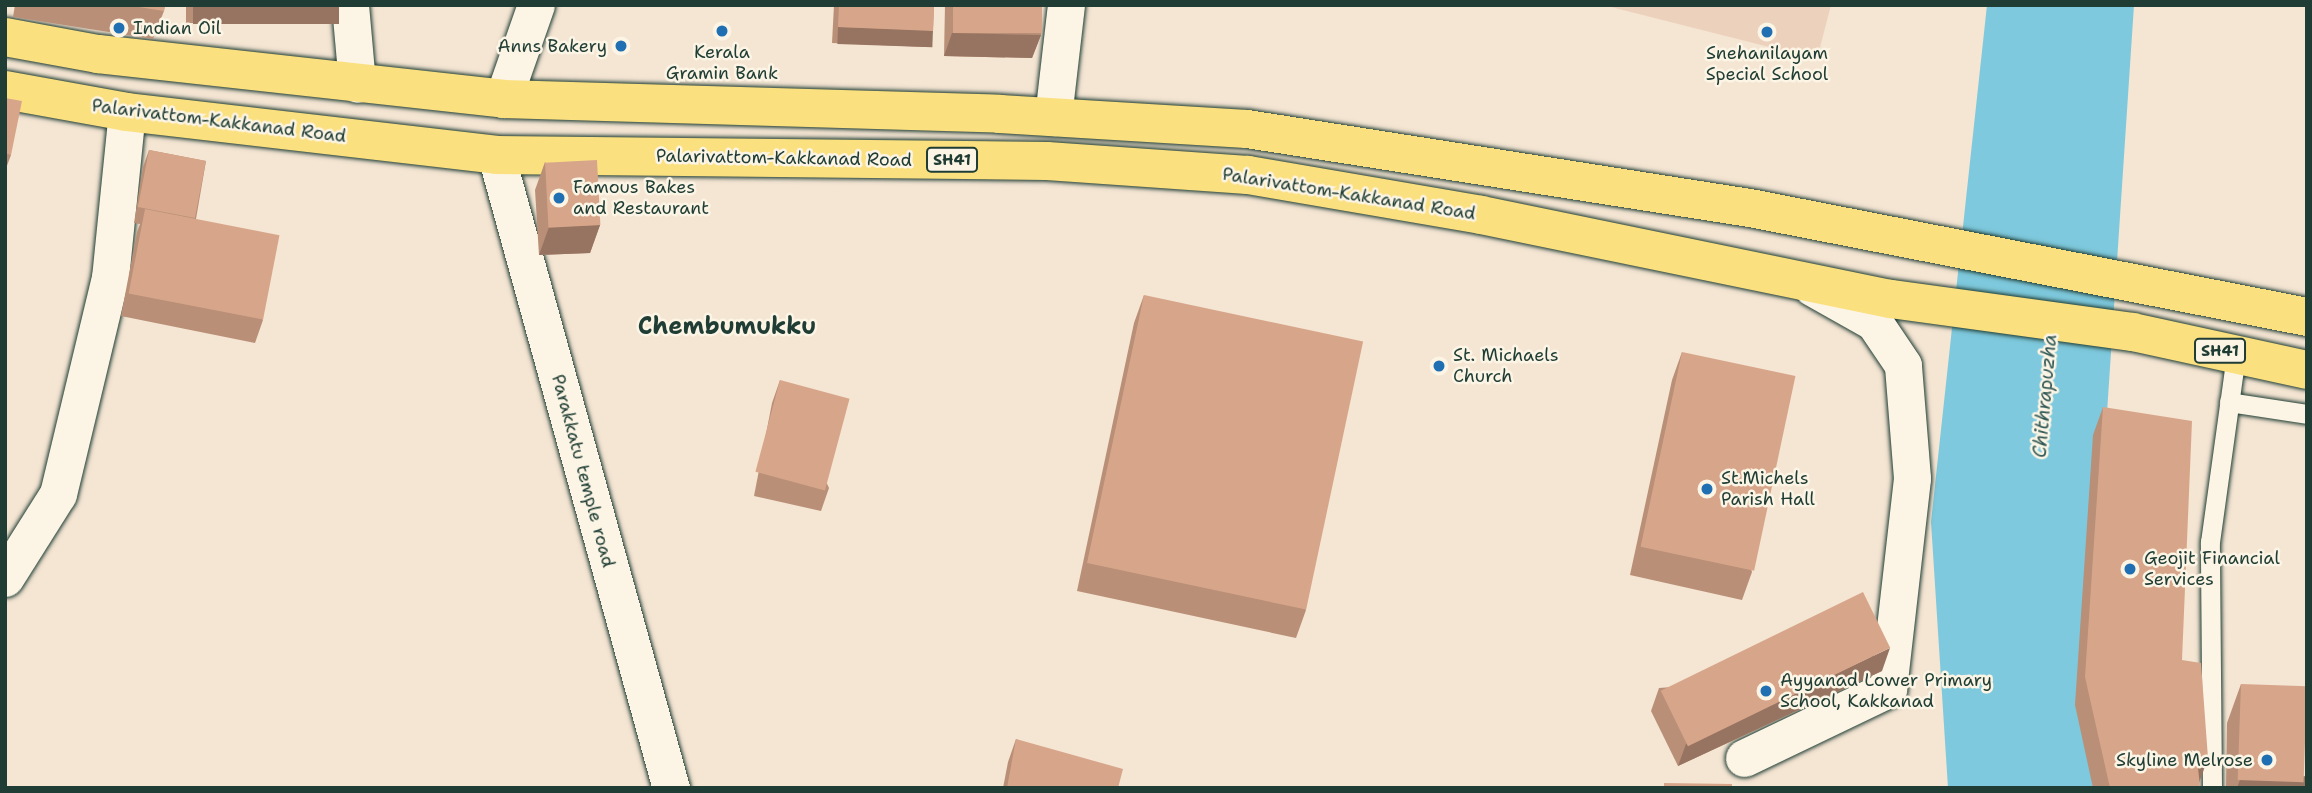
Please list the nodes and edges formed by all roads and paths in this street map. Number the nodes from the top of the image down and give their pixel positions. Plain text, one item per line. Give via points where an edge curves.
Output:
1 (350, 5) edge
2 (536, 5) edge
3 (1066, 5) edge
4 (5, 37) edge
5 (56, 46) junction
6 (357, 84) junction
7 (5, 90) edge
8 (51, 98) junction
9 (503, 99) junction
10 (127, 112) junction
11 (1053, 117) junction
12 (496, 155) junction
13 (1792, 276) junction
14 (2307, 317) edge
15 (2236, 355) junction
16 (2307, 370) edge
17 (2229, 402) junction
18 (2307, 414) edge
19 (5, 578) edge
20 (1744, 758) dead end
21 (671, 788) edge
22 (2212, 788) edge

1 - 6 street
2 - 9 street
3 - 11 street
4 - 5 main road
5 - 6 main road
5 - 8 main road
6 - 9 main road
7 - 8 main road, Palarivattom-Kakkanad Road / SH41
8 - 10 main road, Palarivattom-Kakkanad Road / SH41
9 - 11 main road
10 - 12 main road, Palarivattom-Kakkanad Road / SH41
10 - 19 street via 110,278 58,494
11 - 14 main road via 1247,129 1898,236 2135,279
12 - 13 main road, Palarivattom-Kakkanad Road / SH41 via 1047,161 1248,175
12 - 21 street, Parakkatu temple road
13 - 15 main road, Palarivattom-Kakkanad Road / SH41 via 1891,299 2133,332
13 - 20 street via 1874,322 1903,365 1913,478 1888,689
15 - 16 main road, SH41
15 - 17 lane
17 - 18 lane
17 - 22 lane via 2210,542

